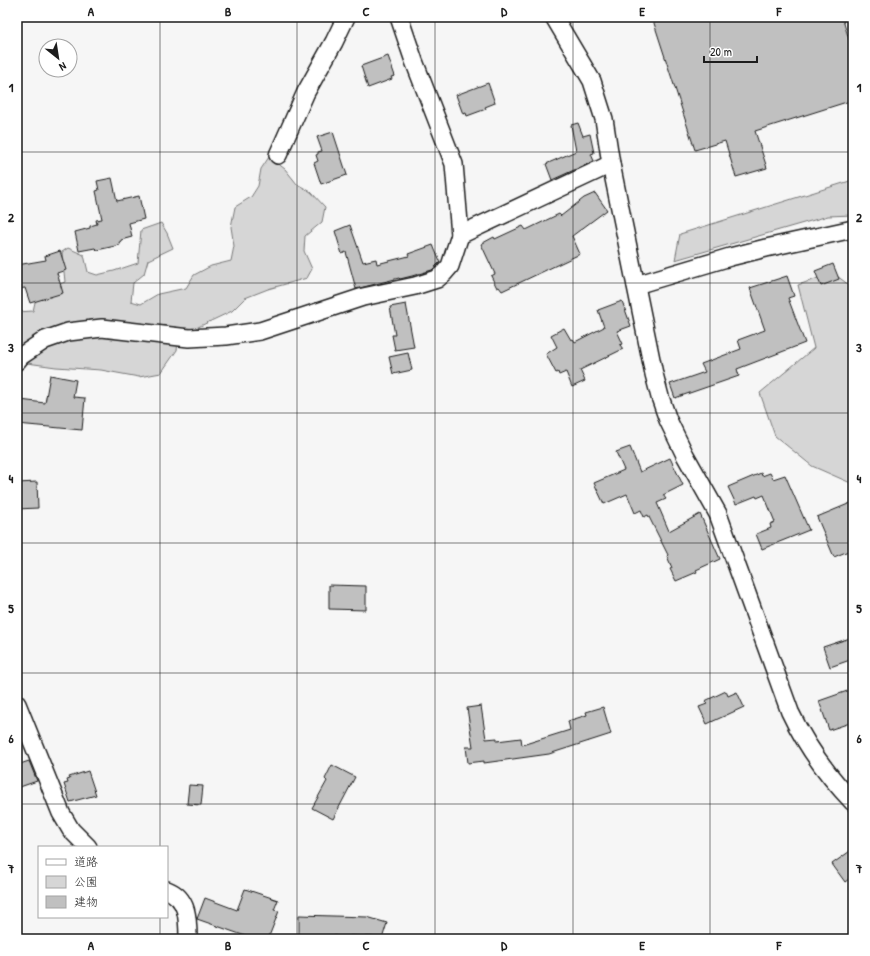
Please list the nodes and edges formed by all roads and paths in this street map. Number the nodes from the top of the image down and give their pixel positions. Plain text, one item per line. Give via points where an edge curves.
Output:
1 (346, 17) edge
2 (399, 17) edge
3 (554, 17) edge
4 (278, 155) dead end
5 (611, 164) junction
6 (853, 230) edge
7 (460, 236) junction
8 (636, 285) junction
9 (17, 361) edge
10 (17, 704) edge
11 (853, 802) edge
12 (87, 846) edge
13 (168, 891) edge
14 (188, 939) edge

1 - 4 street via 306,92
2 - 7 street via 454,164
3 - 5 street via 592,82 604,119
5 - 7 street
5 - 8 street
6 - 8 street via 766,248
7 - 9 street via 450,266 437,279 363,297 260,331 189,338 102,328 68,332 45,340 20,356
8 - 11 street via 660,397 668,420 718,514 790,712 801,736 818,762
10 - 12 street via 61,813 71,830
13 - 14 street via 179,897 186,909

